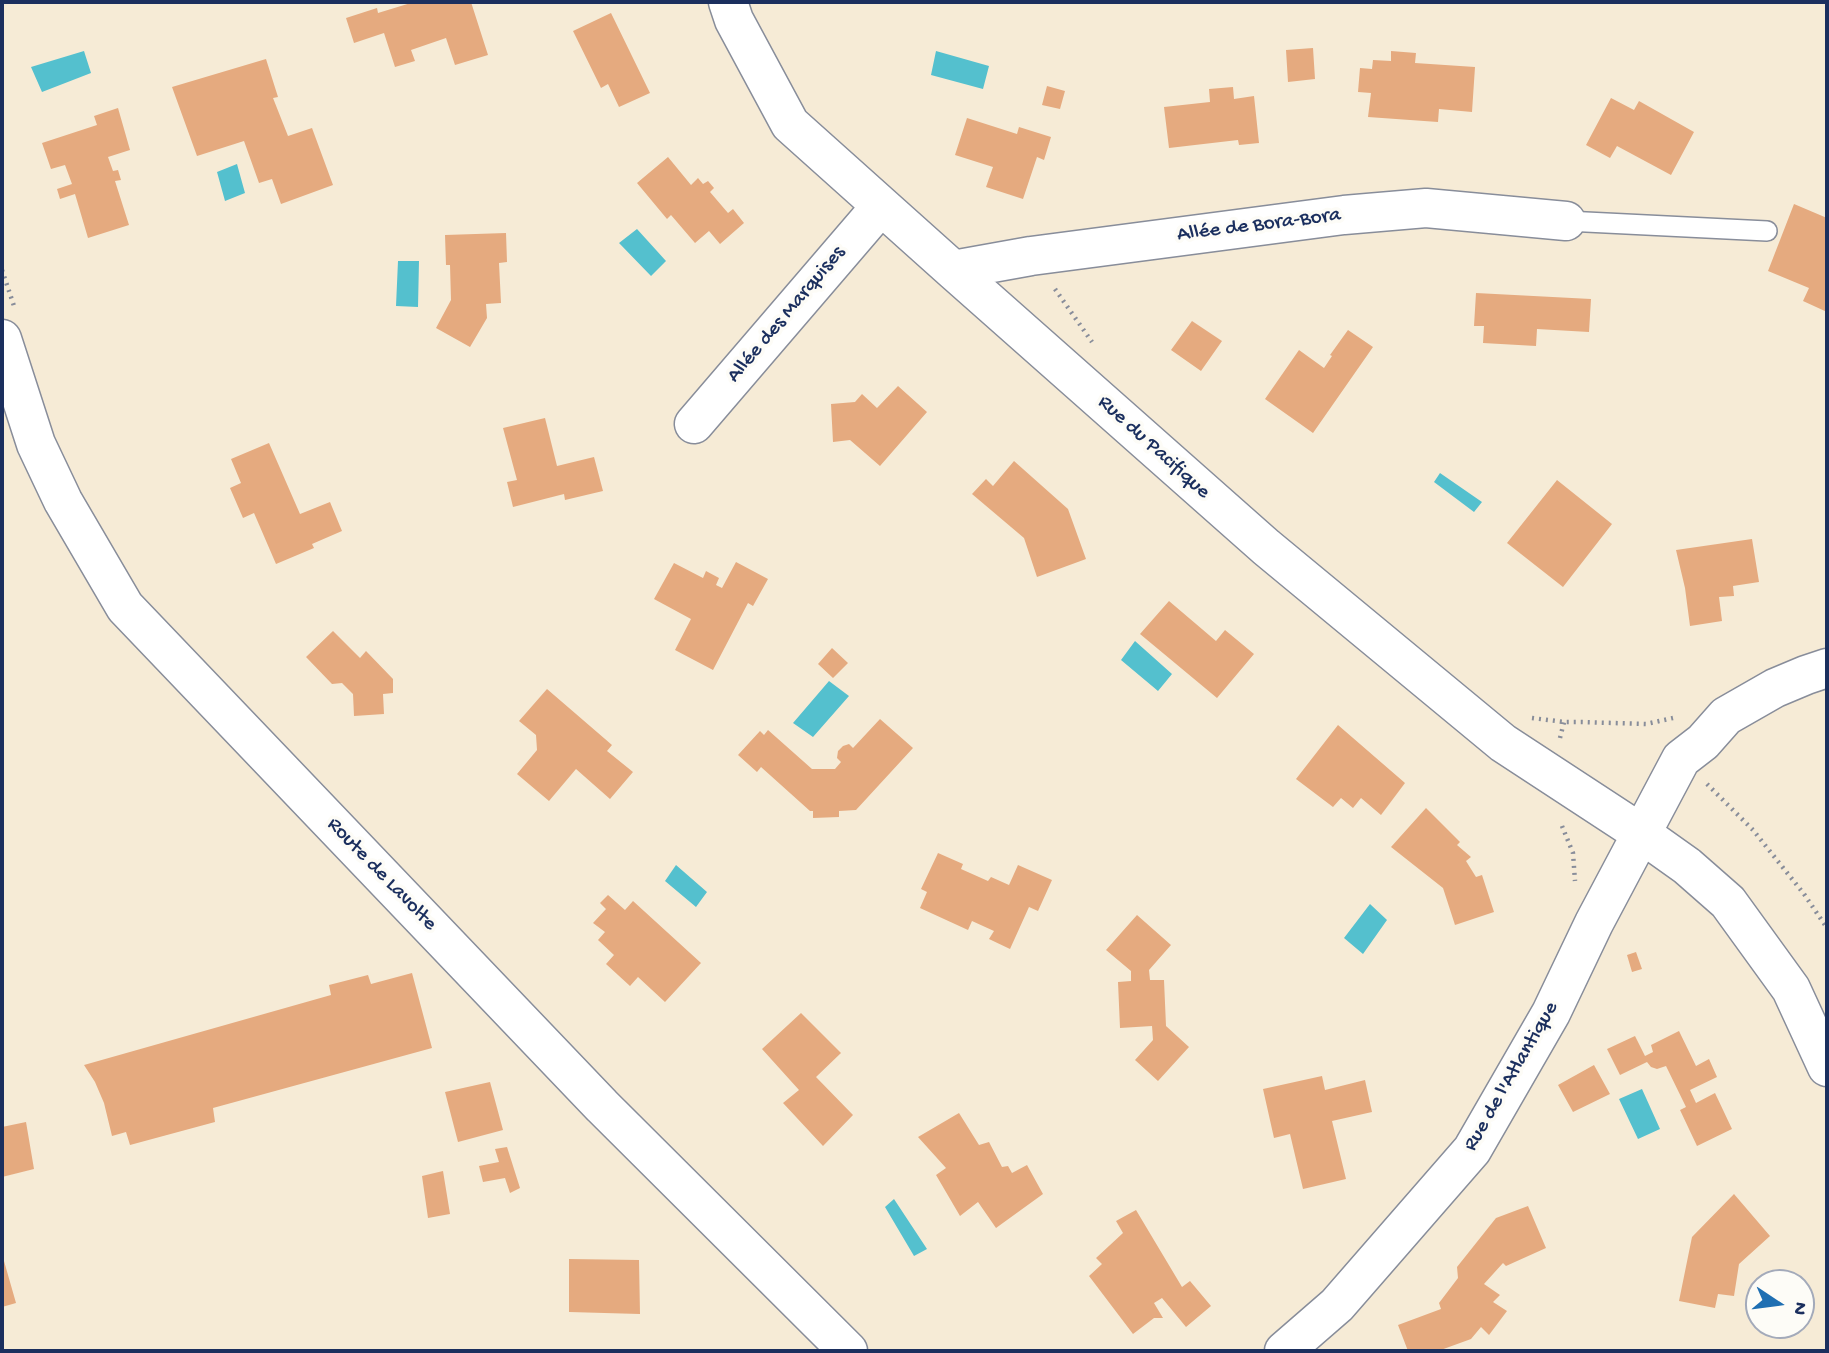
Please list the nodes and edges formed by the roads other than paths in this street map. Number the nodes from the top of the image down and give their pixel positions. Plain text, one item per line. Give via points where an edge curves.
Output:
1 (728, 2) edge
2 (881, 206) junction
3 (1566, 221) joint
4 (1767, 231) dead end
5 (953, 271) junction
6 (2, 339) edge
7 (694, 424) dead end
8 (1827, 668) edge
9 (1642, 834) junction
10 (1827, 1067) edge
11 (848, 1351) edge
12 (1284, 1351) edge

1 - 2 street, Rue du Pacifique via 790,124
2 - 5 street, Rue du Pacifique
2 - 7 street, Allée des Marquises
3 - 4 lane
3 - 5 street, Allée de Bora-Bora via 1426,208 1031,256
5 - 9 street, Rue du Pacifique via 1266,547 1503,743
6 - 11 street, Route de Lavolte via 36,444 63,501 125,607 602,1106
8 - 9 street, Rue de l'Atlantique via 1775,688 1727,716 1681,759
9 - 10 street, Rue du Pacifique via 1728,902 1791,989
9 - 12 street, Rue de l'Atlantique via 1551,1013 1472,1150 1337,1305

